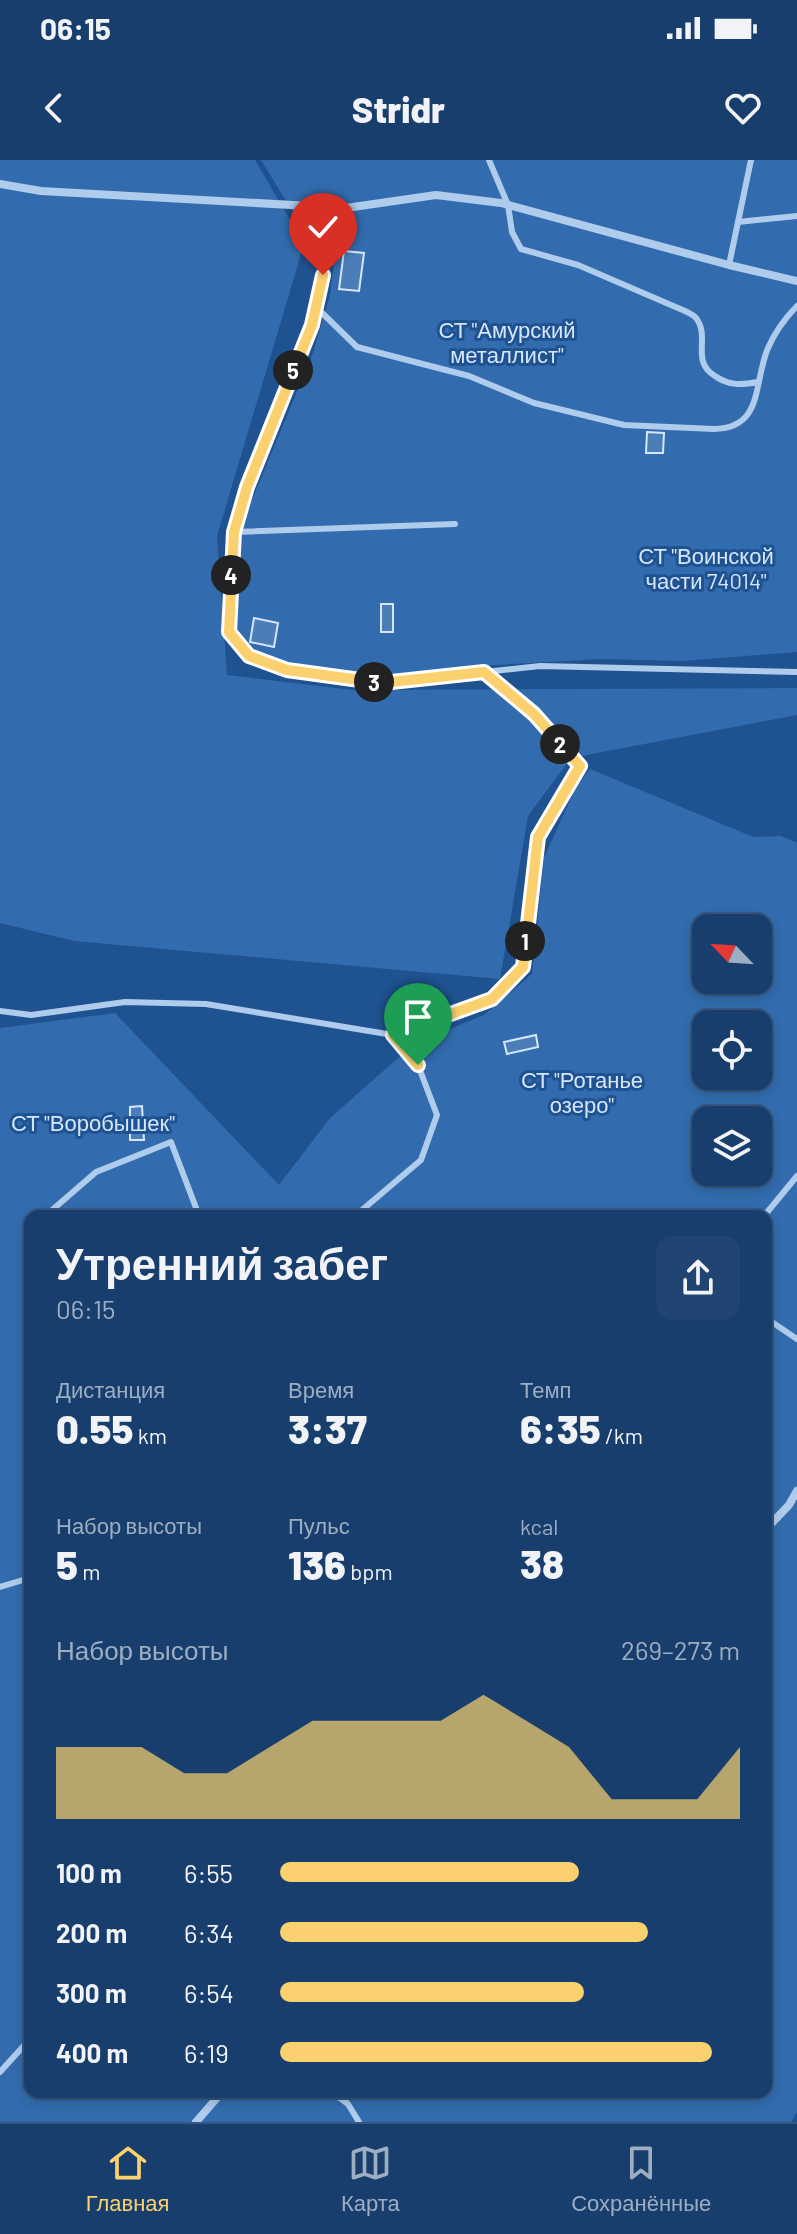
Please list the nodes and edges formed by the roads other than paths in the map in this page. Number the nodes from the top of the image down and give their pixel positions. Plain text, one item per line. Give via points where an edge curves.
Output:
1 (489, 160) edge
2 (751, 160) edge
3 (0, 184) edge
4 (316, 205) junction
5 (508, 205) junction
6 (797, 216) edge
7 (738, 222) junction
8 (729, 265) junction
9 (797, 281) edge
10 (797, 306) edge
11 (316, 307) junction
12 (758, 382) junction
13 (455, 524) dead end
14 (234, 532) junction
15 (484, 672) junction
16 (797, 672) edge
17 (0, 1011) edge
18 (393, 1035) junction
19 (797, 1176) edge
20 (52, 1210) edge
21 (197, 1210) edge
22 (362, 1210) edge
23 (769, 1210) edge
24 (772, 1322) edge
25 (797, 1339) edge
26 (797, 1491) edge
27 (772, 1523) edge
28 (24, 1580) edge
29 (0, 1587) edge
30 (24, 2046) edge
31 (0, 2072) edge
32 (217, 2098) edge
33 (340, 2098) edge
34 (196, 2122) edge
35 (359, 2122) edge

1 - 5 lane
2 - 7 lane
3 - 4 street via 41,191
4 - 5 street via 346,208 436,195
4 - 11 lane via 330,224
5 - 8 street
5 - 12 lane via 521,249 578,265 685,311 696,318 702,334 706,370 739,385
6 - 7 lane
7 - 8 lane
8 - 9 street
10 - 12 lane via 768,349
11 - 12 lane via 357,347 469,376 534,403 624,425 727,429 753,408
11 - 14 lane
13 - 14 lane
14 - 15 lane via 229,632 249,656 287,670 382,683
15 - 16 lane via 540,666
15 - 18 lane via 534,714 580,766 538,837 523,967 492,999
17 - 18 lane via 31,1015 125,1002 206,1004
18 - 22 lane via 418,1065 437,1115 421,1160
19 - 23 lane
20 - 21 lane via 96,1172 171,1142
24 - 25 lane
26 - 27 street
28 - 29 lane
30 - 31 lane
32 - 34 street
33 - 35 lane

